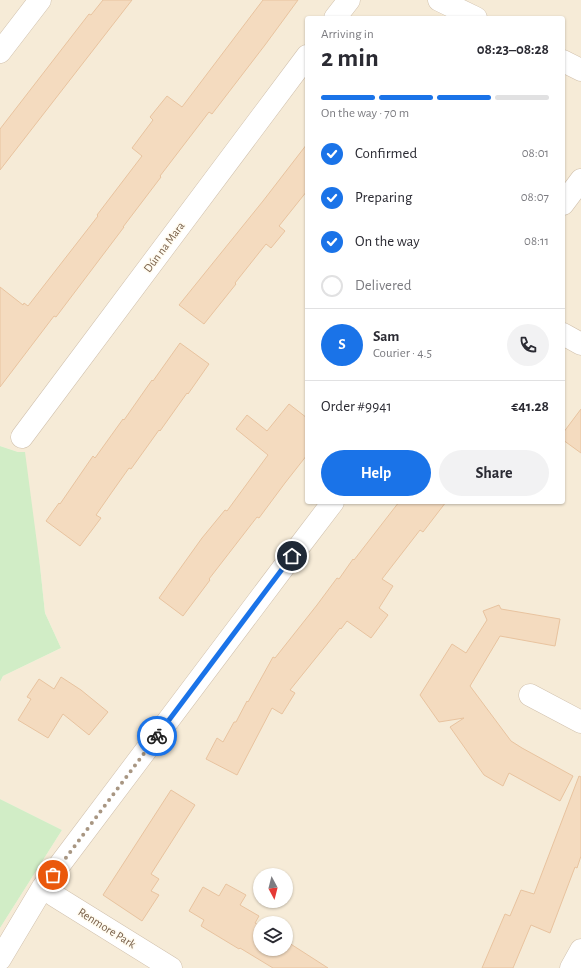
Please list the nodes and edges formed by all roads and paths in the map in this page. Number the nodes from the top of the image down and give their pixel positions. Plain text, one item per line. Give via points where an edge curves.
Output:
1 (40, 0) edge
2 (349, 0) edge
3 (439, 0) edge
4 (337, 16) edge
5 (472, 16) edge
6 (0, 52) edge
7 (305, 59) edge
8 (565, 62) edge
9 (581, 70) edge
10 (581, 180) edge
11 (565, 201) edge
12 (565, 335) edge
13 (581, 344) edge
14 (22, 437) dead end
15 (331, 504) edge
16 (530, 695) dead end
17 (581, 722) edge
18 (43, 887) junction
19 (581, 950) edge
20 (0, 959) edge
21 (171, 968) edge
22 (571, 968) edge

1 - 6 street
2 - 4 street
3 - 5 street
7 - 14 street, Dún na Mara
8 - 9 street
10 - 11 street
12 - 13 street
15 - 18 street
16 - 17 street
18 - 20 street
18 - 21 street, Renmore Park
19 - 22 street

